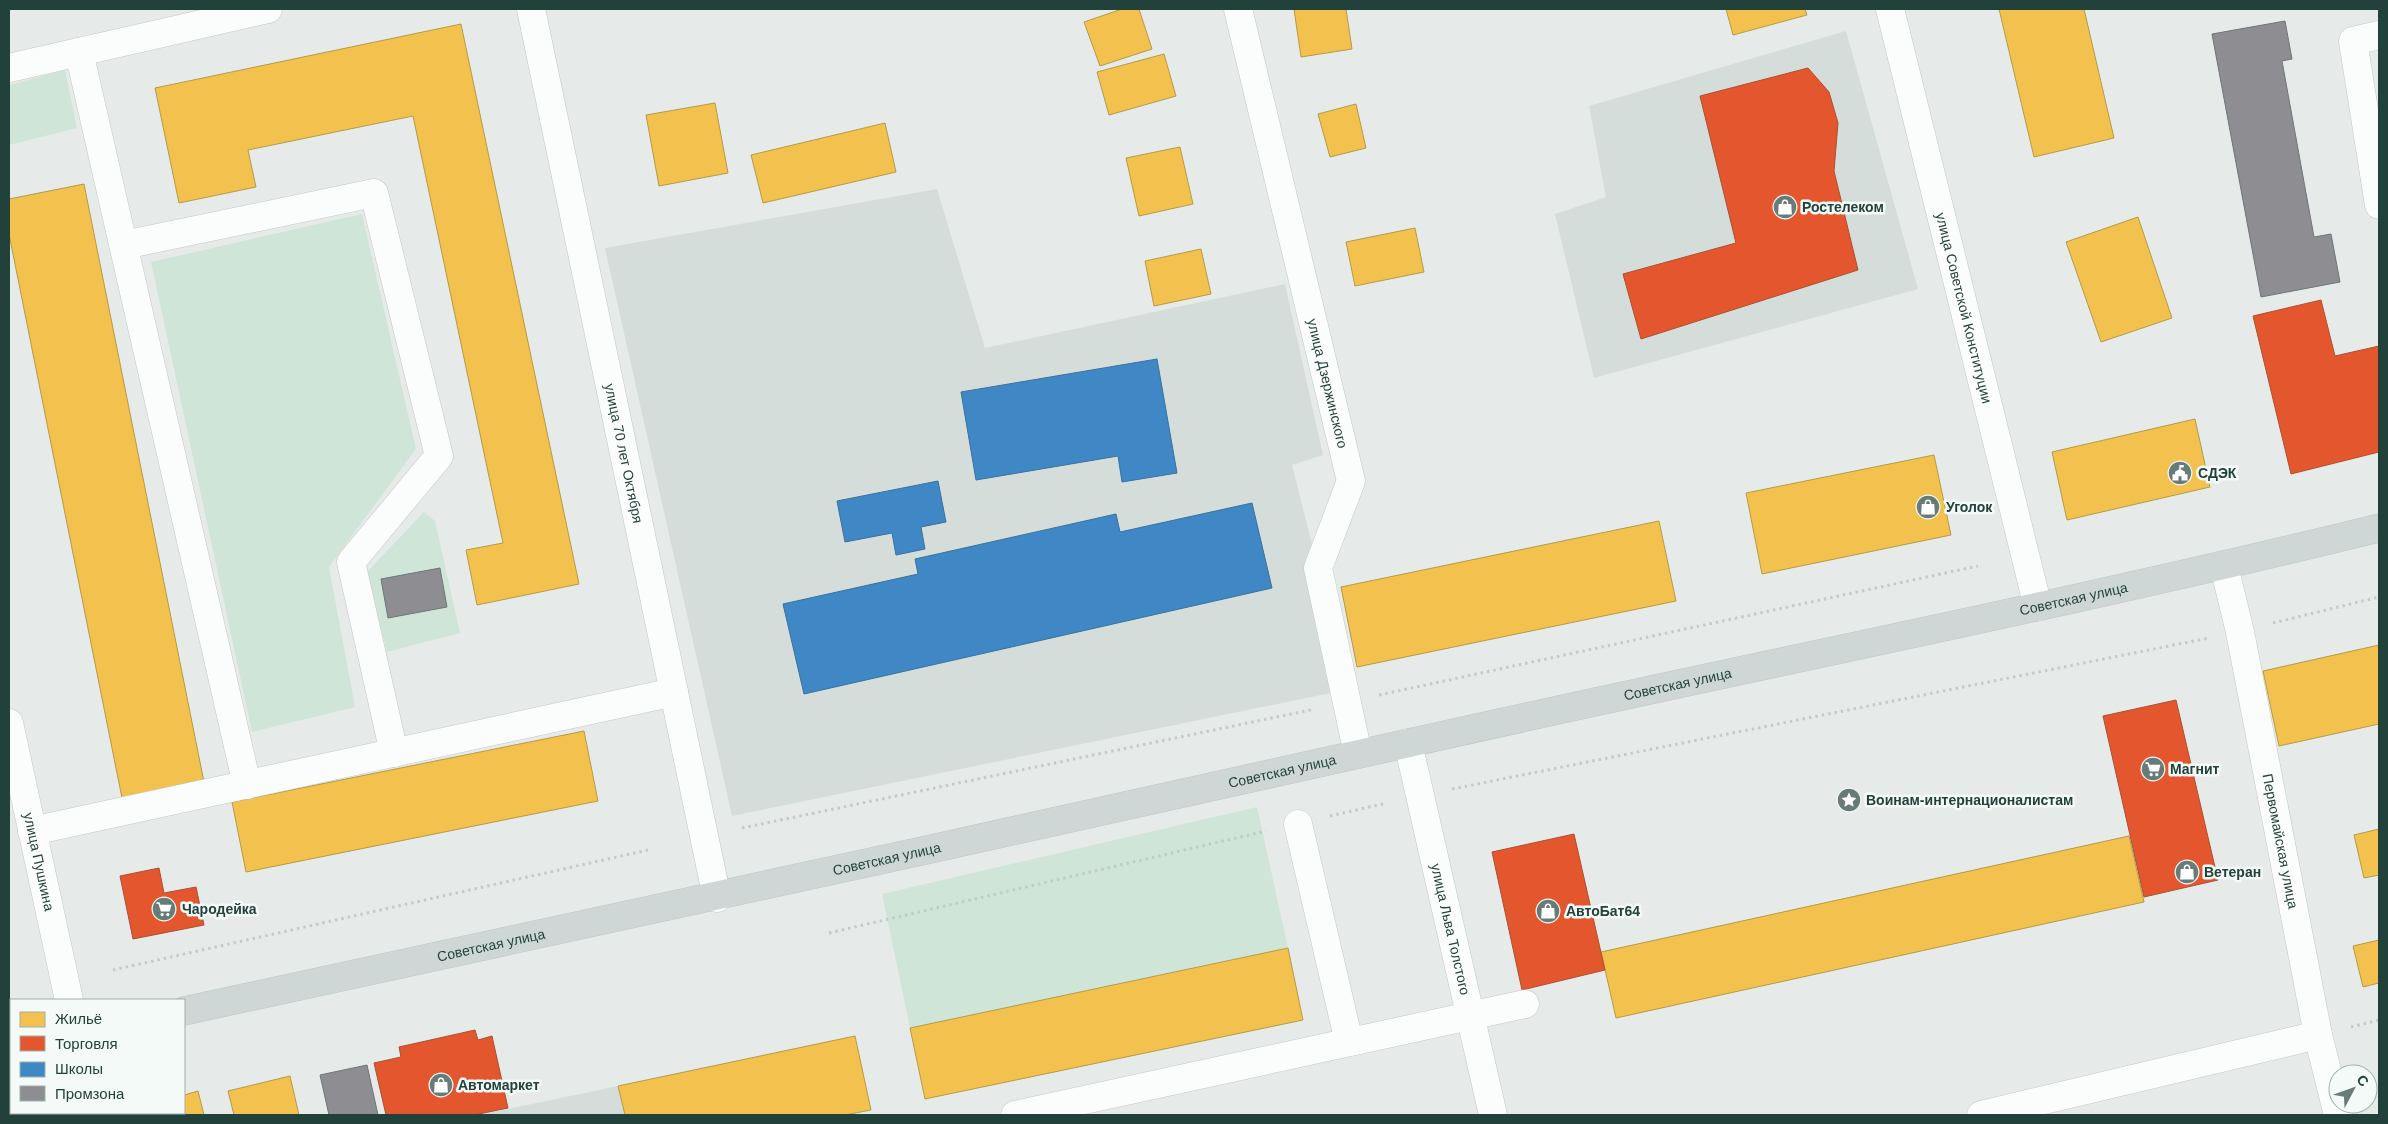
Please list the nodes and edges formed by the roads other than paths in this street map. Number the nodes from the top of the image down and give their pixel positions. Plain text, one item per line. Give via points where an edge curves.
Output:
1 (268, 9) edge
2 (531, 9) edge
3 (1238, 9) edge
4 (1890, 9) edge
5 (2379, 35) edge
6 (79, 52) junction
7 (9, 68) edge
8 (2379, 205) edge
9 (124, 245) junction
10 (2379, 528) edge
11 (2224, 566) junction
12 (2038, 607) junction
13 (674, 692) junction
14 (9, 724) edge
15 (1408, 743) junction
16 (394, 753) junction
17 (1358, 754) junction
18 (247, 785) junction
19 (1298, 824) road end
20 (32, 831) junction
21 (717, 898) junction
22 (69, 999) edge
23 (1526, 1004) dead end
24 (185, 1011) edge
25 (1470, 1015) junction
26 (2318, 1035) junction
27 (1349, 1042) junction
28 (1015, 1115) edge
29 (1493, 1115) edge
30 (1981, 1115) edge
31 (2338, 1115) edge

1 - 6 street
2 - 13 street, улица 70 лет Октября
3 - 17 street, улица Дзержинского via 1351,481 1318,568
4 - 12 street, улица Советской Конституции
5 - 8 street via 2353,41
6 - 7 street
6 - 9 street
9 - 16 street via 374,193 439,456 351,562
9 - 18 street
10 - 11 main road, Советская улица
11 - 12 main road, Советская улица
11 - 26 street, Первомайская улица via 2240,632
12 - 15 main road, Советская улица
13 - 16 street
13 - 21 street, улица 70 лет Октября
14 - 20 street, улица Пушкина
15 - 17 main road, Советская улица
15 - 25 street, улица Льва Толстого
16 - 18 street
17 - 21 main road, Советская улица
18 - 20 street
19 - 27 street
20 - 22 street, улица Пушкина
21 - 24 main road, Советская улица
23 - 25 street
25 - 27 street
25 - 29 street, улица Льва Толстого
26 - 30 street
26 - 31 street, Первомайская улица
27 - 28 street

